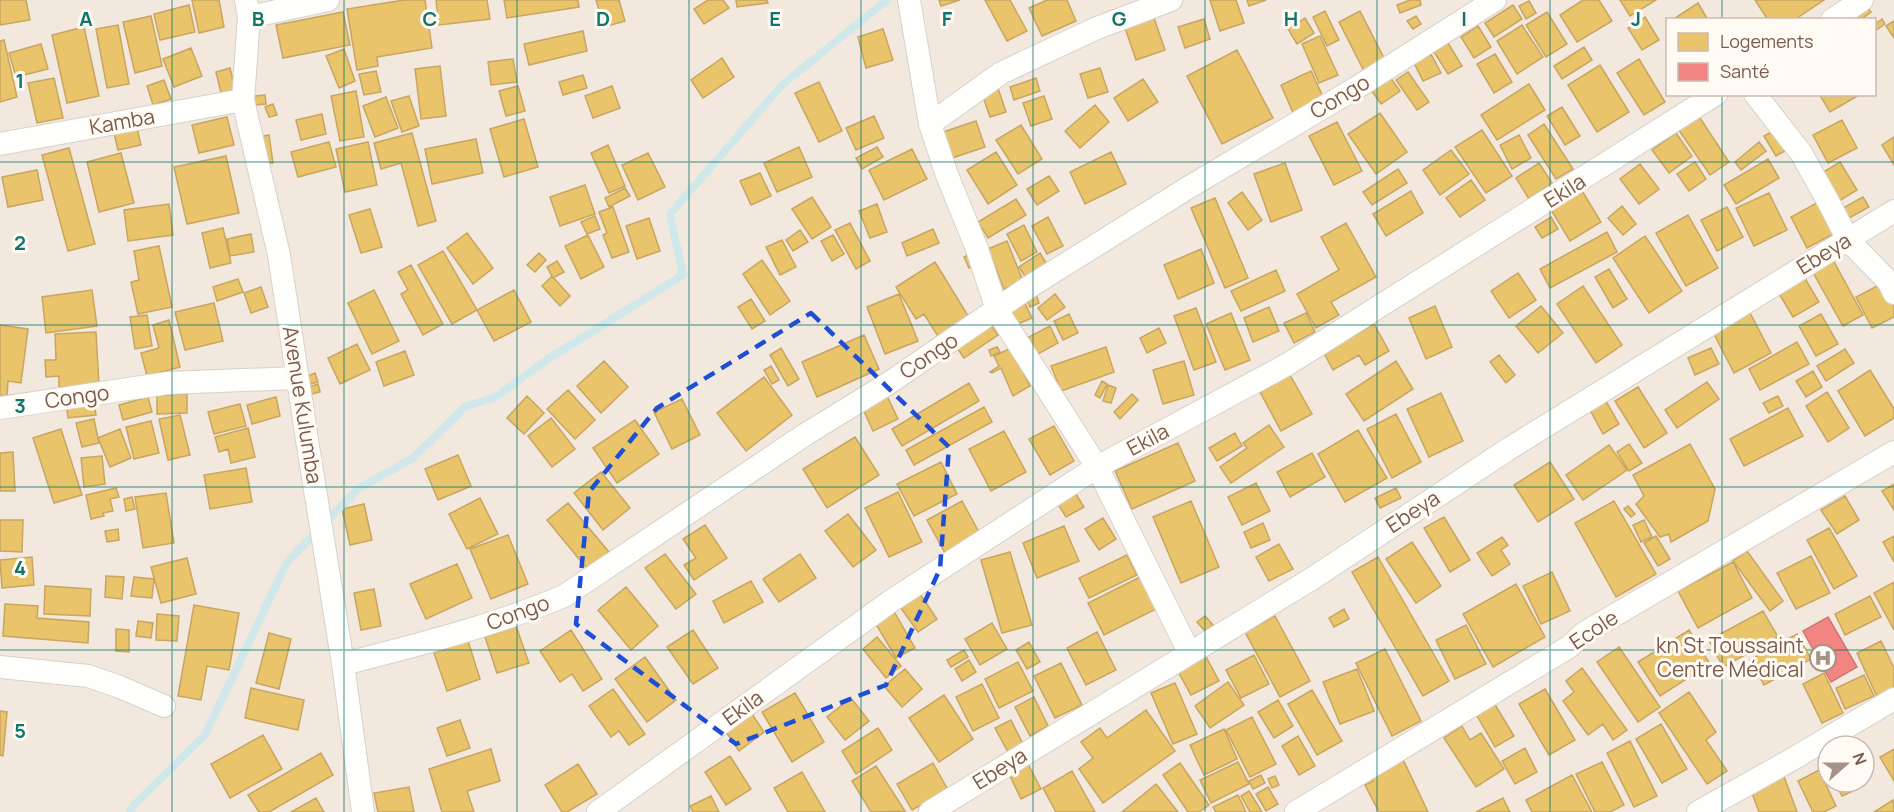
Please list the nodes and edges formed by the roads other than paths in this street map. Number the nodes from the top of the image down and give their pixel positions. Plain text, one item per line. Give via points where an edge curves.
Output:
1 (328, 0) edge
2 (909, 0) edge
3 (1171, 0) edge
4 (1495, 0) edge
5 (1862, 0) edge
6 (247, 9) edge
7 (1835, 18) edge
8 (1713, 96) edge
9 (1757, 96) edge
10 (243, 100) junction
11 (930, 124) junction
12 (0, 144) edge
13 (1894, 211) edge
14 (1848, 240) junction
15 (1894, 293) edge
16 (997, 310) junction
17 (297, 378) junction
18 (0, 408) edge
19 (1894, 452) edge
20 (1097, 467) junction
21 (1189, 652) junction
22 (343, 664) junction
23 (0, 667) edge
24 (1894, 699) edge
25 (164, 706) dead end
26 (363, 812) edge
27 (598, 812) edge
28 (930, 812) edge
29 (1296, 812) edge
30 (1698, 812) edge

1 - 6 street
2 - 11 street
3 - 11 street via 1097,28 1001,73
4 - 16 street, Congo
5 - 7 street
6 - 10 street, Avenue Kulumba
8 - 20 street, Ekila via 1288,364
9 - 14 street via 1801,153
10 - 12 street, Kamba
10 - 17 street, Avenue Kulumba via 279,255
11 - 16 street
13 - 14 street, Ebeya
14 - 15 street via 1888,281
14 - 21 street, Ebeya via 1510,448 1310,580
16 - 20 street
16 - 22 street, Congo via 564,596 449,637
17 - 18 street, Congo via 168,383
17 - 22 street, Avenue Kulumba
19 - 29 street, Ecole via 1584,633 1569,647
20 - 21 street
20 - 27 street, Ekila via 891,601
21 - 28 street, Ebeya
22 - 26 street, Avenue Kulumba
23 - 25 street via 88,676
24 - 30 street

